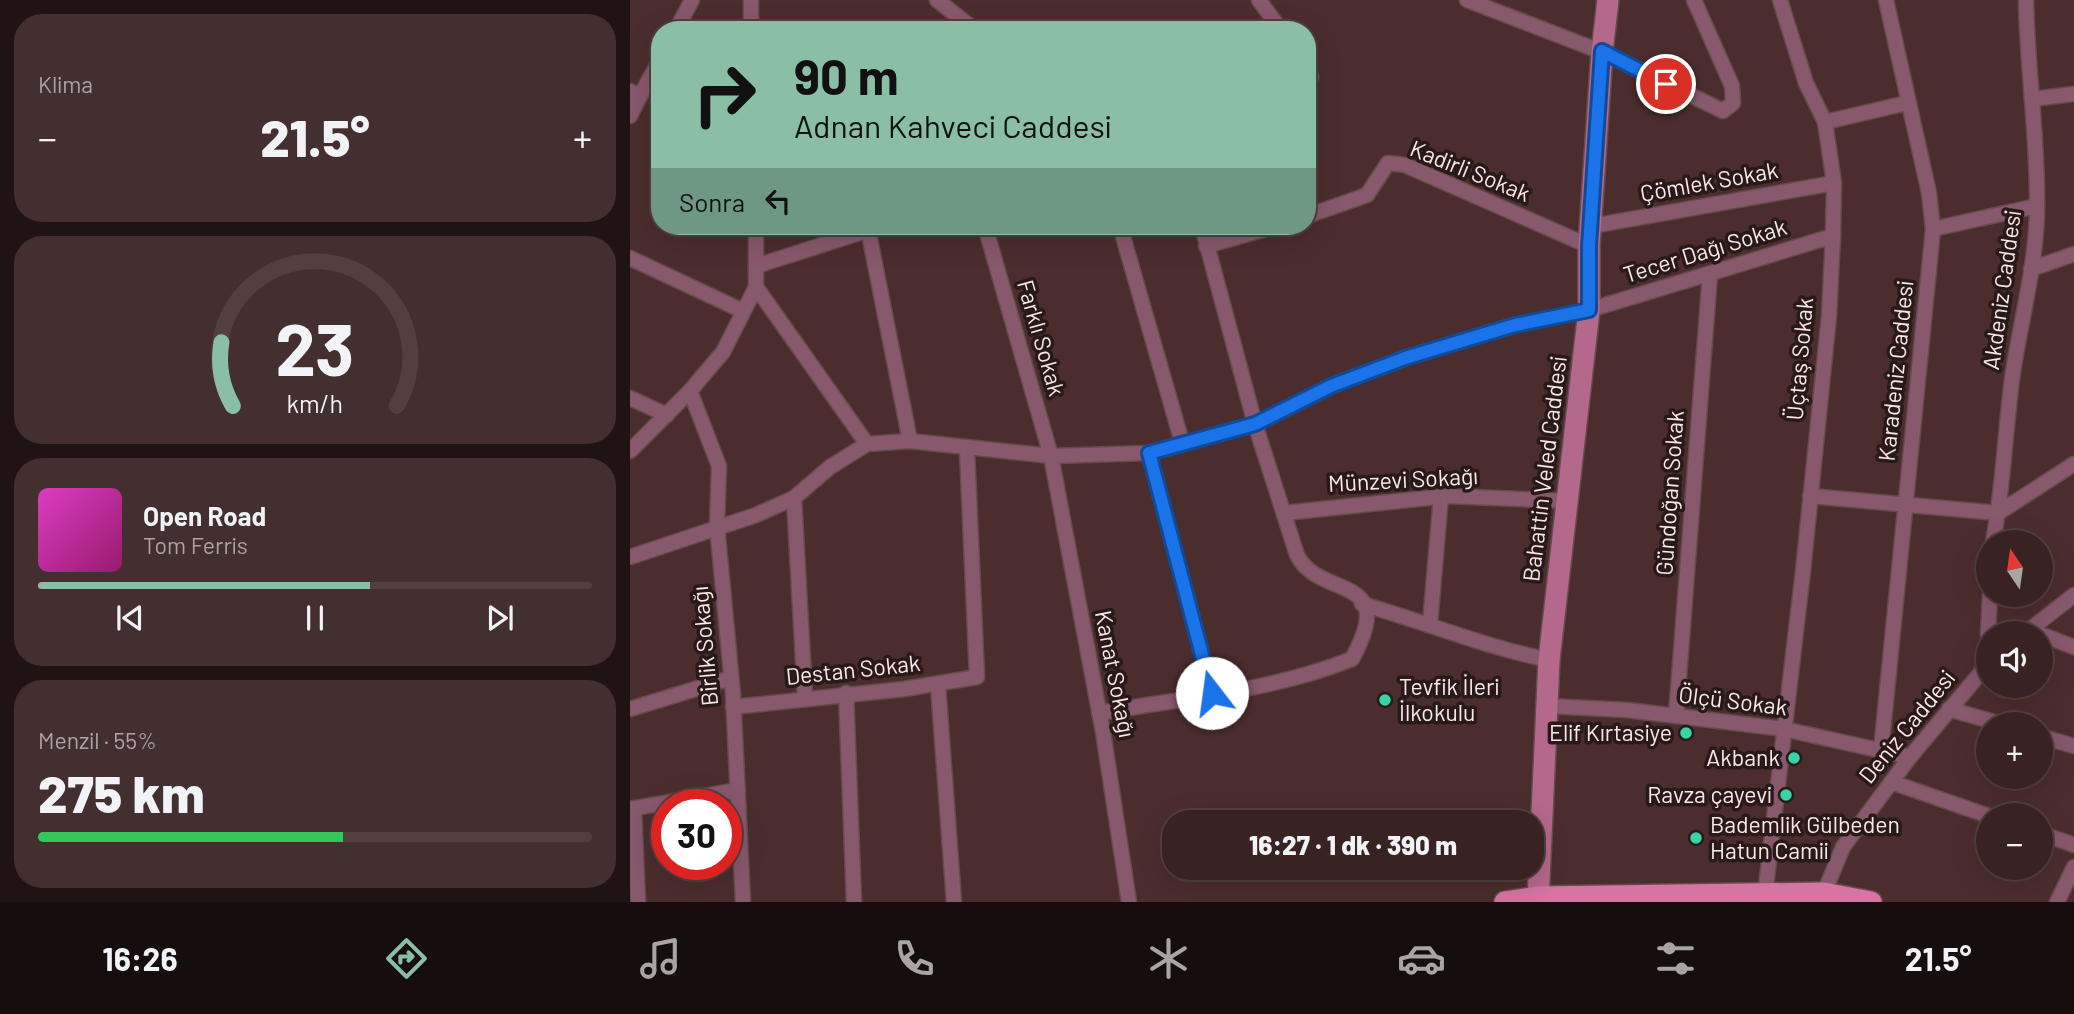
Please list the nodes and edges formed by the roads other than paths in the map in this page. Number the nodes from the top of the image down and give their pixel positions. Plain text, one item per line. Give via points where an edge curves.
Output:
1 (692, 0) edge
2 (751, 0) edge
3 (937, 0) edge
4 (1259, 0) edge
5 (1467, 0) edge
6 (1608, 0) edge
7 (1694, 0) edge
8 (1780, 0) edge
9 (1886, 0) edge
10 (2026, 0) edge
11 (681, 21) edge
12 (751, 21) edge
13 (964, 21) edge
14 (1274, 21) edge
15 (1602, 51) junction
16 (651, 72) edge
17 (635, 93) edge
18 (2074, 94) edge
19 (2032, 99) junction
20 (1907, 103) junction
21 (630, 116) edge
22 (1825, 122) junction
23 (1833, 183) junction
24 (2038, 206) junction
25 (1316, 213) edge
26 (1933, 229) junction
27 (756, 235) edge
28 (853, 235) edge
29 (876, 235) edge
30 (988, 235) edge
31 (1123, 235) edge
32 (1204, 235) edge
33 (1244, 235) edge
34 (1590, 236) junction
35 (1833, 236) junction
36 (1206, 246) junction
37 (2074, 254) edge
38 (630, 258) edge
39 (756, 266) junction
40 (2031, 270) junction
41 (1710, 274) junction
42 (756, 287) junction
43 (1589, 310) junction
44 (743, 311) junction
45 (691, 391) junction
46 (630, 398) edge
47 (667, 415) junction
48 (1255, 424) junction
49 (910, 441) junction
50 (1182, 442) junction
51 (867, 444) junction
52 (967, 450) junction
53 (630, 451) edge
54 (1149, 453) junction
55 (1051, 456) junction
56 (2074, 464) edge
57 (1441, 496) junction
58 (1810, 496) junction
59 (794, 498) junction
60 (1568, 501) junction
61 (1905, 503) junction
62 (1284, 513) junction
63 (1998, 513) junction
64 (716, 526) junction
65 (1995, 530) edge
66 (630, 557) edge
67 (2074, 595) edge
68 (1362, 604) junction
69 (2046, 621) edge
70 (1430, 624) junction
71 (2053, 640) edge
72 (2074, 647) edge
73 (1549, 660) junction
74 (731, 678) junction
75 (1976, 678) edge
76 (938, 685) junction
77 (846, 693) junction
78 (1212, 693) junction
79 (805, 697) junction
80 (733, 706) junction
81 (1547, 706) junction
82 (630, 709) edge
83 (1949, 709) junction
84 (1099, 713) junction
85 (1676, 716) junction
86 (1976, 717) edge
87 (1784, 729) junction
88 (2053, 740) edge
89 (2074, 746) edge
90 (1881, 751) junction
91 (1910, 757) junction
92 (1891, 782) junction
93 (738, 789) edge
94 (651, 806) edge
95 (632, 809) edge
96 (1976, 811) edge
97 (2053, 838) edge
98 (2074, 845) edge
99 (2074, 867) edge
100 (742, 880) edge
101 (1765, 895) junction
102 (1825, 897) edge
103 (1536, 900) edge
104 (1860, 900) edge
105 (638, 902) edge
106 (743, 902) edge
107 (854, 902) edge
108 (954, 902) edge
109 (1129, 902) edge
110 (1505, 902) edge
111 (2057, 902) edge

1 - 11 street
2 - 12 street
3 - 13 street
4 - 14 street
5 - 15 street
6 - 15 street, Bahattin Veled Caddesi
7 - 15 street via 1732,86 1733,103 1723,111
8 - 22 street, Üçtaş Sokak via 1806,83
9 - 20 street, Karadeniz Caddesi
10 - 19 street, Akdeniz Caddesi
15 - 34 street, Bahattin Veled Caddesi
16 - 17 street
17 - 21 street
18 - 19 street
19 - 24 street, Akdeniz Caddesi
20 - 22 street
20 - 26 street, Karadeniz Caddesi
22 - 23 street, Üçtaş Sokak
23 - 34 street, Çömlek Sokak
23 - 35 street, Üçtaş Sokak
24 - 26 street
24 - 40 street, Akdeniz Caddesi
25 - 34 street, Kadirli Sokak via 1367,195 1388,163 1405,165
26 - 61 street, Karadeniz Caddesi
27 - 39 street
28 - 39 street
29 - 49 street
30 - 55 street, Farklı Sokak
31 - 50 street
32 - 36 street
33 - 36 street
34 - 43 street, Bahattin Veled Caddesi
35 - 41 street, Tecer Dağı Sokak
35 - 58 street, Üçtaş Sokak
36 - 48 street
37 - 40 street
38 - 44 street
39 - 42 street
40 - 63 street, Akdeniz Caddesi via 2012,379
41 - 43 street, Tecer Dağı Sokak
41 - 85 street, Gündoğan Sokak
42 - 44 street
42 - 51 street
43 - 48 street, Tecer Dağı Sokak via 1515,325 1405,358 1331,386
43 - 60 street, Bahattin Veled Caddesi
44 - 45 street via 723,352
45 - 47 street
45 - 64 street, Birlik Sokağı via 719,467
46 - 47 street
47 - 53 street
48 - 50 street, Tecer Dağı Sokak
48 - 62 street
49 - 51 street, Tecer Dağı Sokak
49 - 52 street, Tecer Dağı Sokak
50 - 54 street, Tecer Dağı Sokak
51 - 59 street via 830,467
52 - 55 street, Tecer Dağı Sokak
52 - 76 street, Destan Sokak via 977,677
54 - 55 street, Tecer Dağı Sokak
54 - 78 street
55 - 84 street, Kanat Sokağı
56 - 63 street
57 - 60 street, Münzevi Sokağı
57 - 62 street, Münzevi Sokağı
57 - 70 street
58 - 61 street
58 - 87 street, Üçtaş Sokak
59 - 64 street
59 - 79 street
60 - 73 street, Bahattin Veled Caddesi
61 - 63 street
61 - 90 street, Karadeniz Caddesi
62 - 68 street via 1304,568 1351,589
63 - 65 street, Akdeniz Caddesi
64 - 66 street
64 - 74 street, Birlik Sokağı
67 - 69 street
68 - 70 street
68 - 78 street via 1367,622 1352,659 1273,683
70 - 73 street via 1498,650
71 - 72 street
73 - 81 street, Bahattin Veled Caddesi
74 - 80 street, Birlik Sokağı
74 - 82 street
75 - 83 street, Deniz Caddesi
76 - 77 street, Destan Sokak
76 - 108 street
77 - 79 street, Destan Sokak
77 - 107 street
78 - 84 street
79 - 80 street, Destan Sokak
80 - 93 street, Birlik Sokağı
81 - 85 street, Ölçü Sokak
81 - 103 street, Bahattin Veled Caddesi
83 - 86 street
83 - 91 street, Deniz Caddesi
84 - 109 street, Kanat Sokağı
85 - 87 street, Ölçü Sokak
87 - 90 street, Ölçü Sokak
87 - 101 street, Üçtaş Sokak
88 - 89 street
90 - 91 street, Ölçü Sokak
91 - 92 street, Deniz Caddesi
92 - 96 street
92 - 102 street, Deniz Caddesi via 1843,847
94 - 95 street
95 - 105 street
97 - 98 street
99 - 111 street
100 - 106 street, Birlik Sokağı
101 - 102 main road
101 - 103 main road
102 - 104 main road
103 - 110 main road

